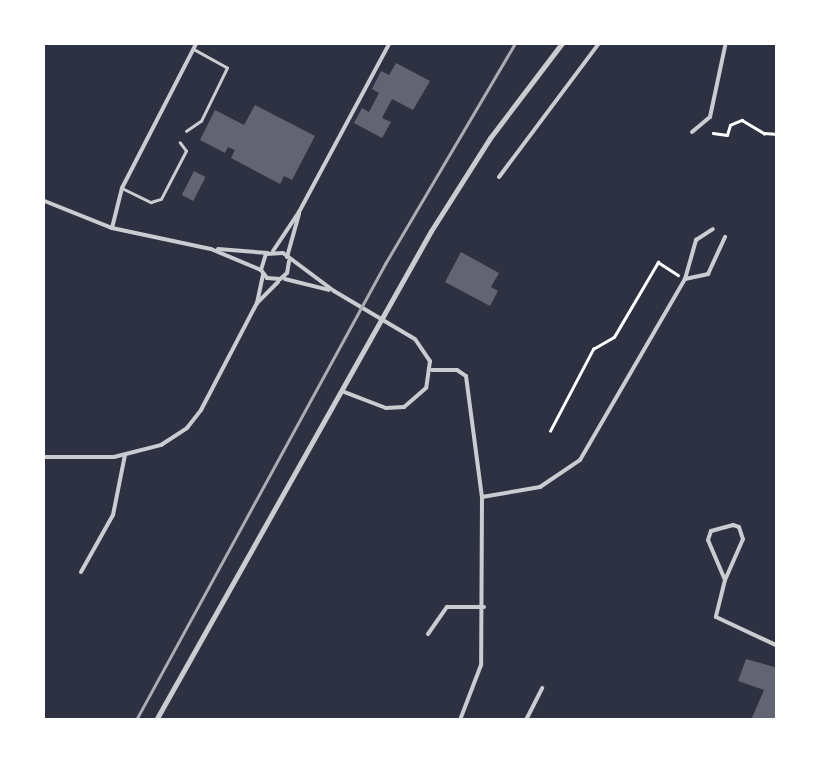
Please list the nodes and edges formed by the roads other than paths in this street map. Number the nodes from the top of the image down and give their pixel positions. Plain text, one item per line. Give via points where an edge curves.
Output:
1 (197, 42) edge
2 (390, 42) edge
3 (563, 42) edge
4 (600, 42) edge
5 (726, 42) edge
6 (193, 50) junction
7 (186, 131) dead end
8 (692, 132) dead end
9 (180, 143) dead end
10 (500, 177) dead end
11 (122, 188) junction
12 (42, 200) edge
13 (299, 212) junction
14 (112, 228) junction
15 (713, 229) dead end
16 (725, 237) dead end
17 (211, 249) junction
18 (270, 252) junction
19 (288, 259) junction
20 (262, 272) junction
21 (281, 279) junction
22 (685, 279) junction
23 (334, 291) junction
24 (257, 303) junction
25 (432, 370) junction
26 (344, 392) junction
27 (125, 454) junction
28 (42, 457) edge
29 (482, 496) junction
30 (81, 572) dead end
31 (725, 580) junction
32 (484, 607) junction
33 (428, 634) dead end
34 (778, 646) edge
35 (542, 688) dead end
36 (156, 720) edge
37 (460, 720) edge
38 (526, 720) edge

1 - 6 street
2 - 13 street
3 - 26 street via 457,188
4 - 10 street
5 - 8 street via 710,117
6 - 7 lane via 227,68 201,121
6 - 11 street
9 - 11 lane via 186,151 160,200
11 - 14 street
12 - 14 street
13 - 18 street
13 - 19 street
14 - 17 street
15 - 22 street via 696,240
16 - 22 street via 708,274
17 - 18 street
17 - 20 street
18 - 19 street
18 - 20 street
19 - 21 street
19 - 23 street
20 - 21 street
20 - 24 street
21 - 23 street
21 - 24 street
22 - 29 street via 580,460 540,487
23 - 25 street via 404,332 427,354
24 - 27 street via 195,418 161,445
25 - 26 street via 422,395 404,407 386,408
25 - 29 street via 466,376
26 - 36 street
27 - 28 street
27 - 30 street via 113,515
29 - 32 street
31 - 31 street via 743,539 733,525 711,531 708,540
31 - 34 street via 716,617
32 - 33 street via 447,606
32 - 37 street via 481,665
35 - 38 street

